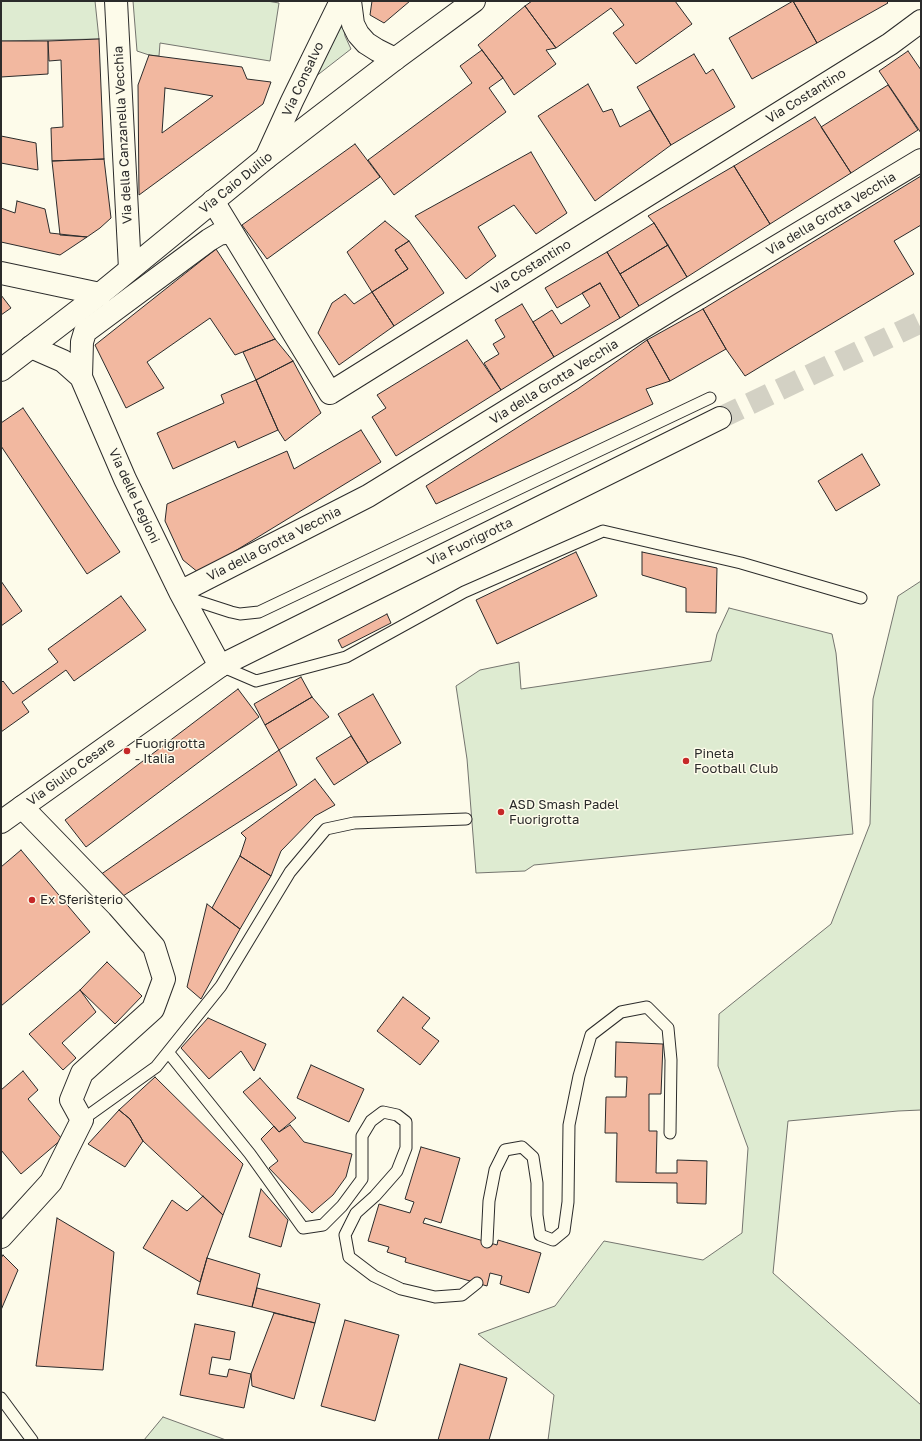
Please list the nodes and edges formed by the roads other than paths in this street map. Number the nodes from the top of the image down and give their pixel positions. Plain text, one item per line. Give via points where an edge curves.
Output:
1 (116, 1) edge
2 (340, 1) edge
3 (350, 1) edge
4 (474, 1) edge
5 (921, 21) edge
6 (395, 58) junction
7 (266, 158) junction
8 (921, 160) edge
9 (213, 201) junction
10 (232, 232) junction
11 (130, 269) junction
12 (1, 273) edge
13 (100, 294) junction
14 (31, 347) junction
15 (1, 370) edge
16 (80, 377) junction
17 (710, 398) dead end
18 (720, 418) tunnel mouth
19 (180, 592) junction
20 (860, 598) dead end
21 (220, 666) junction
22 (22, 807) junction
23 (466, 819) dead end
24 (1, 822) edge
25 (168, 1052) junction
26 (82, 1120) junction
27 (670, 1133) dead end
28 (1, 1237) edge
29 (487, 1242) dead end
30 (477, 1283) dead end
31 (1, 1398) edge
32 (32, 1440) edge

1 - 11 street, Via della Canzanella Vecchia
2 - 7 street, Via Consalvo
3 - 6 street via 358,34 376,50
4 - 6 street, Via Caio Duilio
5 - 10 street, Via Costantino via 890,44 330,393
6 - 7 street, Via Caio Duilio
7 - 9 street, Via Caio Duilio
8 - 19 street, Via della Grotta Vecchia via 368,496
9 - 10 street, Via Costantino
9 - 11 street, Via Caio Duilio
10 - 16 street via 219,234 209,240 85,332
11 - 13 street, Via Caio Duilio
12 - 13 street
13 - 14 street, Via Caio Duilio
14 - 15 street, Via Caio Duilio
14 - 16 street, Via delle Legioni via 63,361
16 - 19 street, Via delle Legioni via 125,479
17 - 19 lane via 259,612 231,612 197,601
18 - 21 street, Via Fuorigrotta
19 - 21 street, Via delle Legioni
20 - 21 lane via 741,563 603,531 464,592 346,657 256,681
21 - 22 street, Via Giulio Cesare
22 - 24 street, Via Giulio Cesare
22 - 26 street via 154,947 164,979 153,1009 82,1073 71,1100
23 - 25 lane via 354,823 326,829 290,872 221,986
25 - 26 lane via 156,1067
25 - 30 lane via 250,1154 303,1228 323,1225 342,1206 362,1179 362,1136 371,1120 383,1112 397,1115 406,1122 406,1148 397,1171 356,1213 345,1235 349,1257 387,1283 435,1297 462,1295
26 - 28 street via 51,1182
27 - 29 lane via 671,1060 668,1028 647,1007 621,1012 591,1034 579,1076 569,1125 568,1202 564,1231 553,1240 540,1234 533,1158 522,1147 505,1150 496,1170 489,1201
31 - 32 lane

